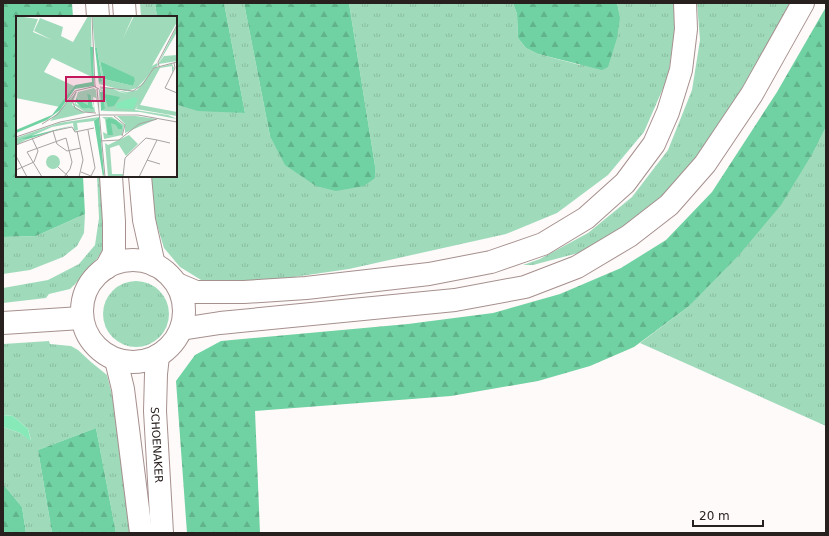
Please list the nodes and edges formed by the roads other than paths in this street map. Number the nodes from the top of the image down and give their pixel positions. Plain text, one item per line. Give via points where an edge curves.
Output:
1 (97, 3) edge
2 (124, 3) edge
3 (685, 3) edge
4 (803, 3) edge
5 (98, 16) edge
6 (126, 16) edge
7 (110, 177) edge
8 (140, 177) edge
9 (154, 264) junction
10 (106, 268) junction
11 (177, 284) junction
12 (81, 318) junction
13 (3, 323) edge
14 (181, 329) junction
15 (158, 356) junction
16 (116, 360) junction
17 (141, 533) edge
18 (162, 533) edge

1 - 5 main road
2 - 6 main road
3 - 11 main road via 686,29 681,70 668,112 654,144 625,183 586,218 543,244 491,262 422,275 306,288 196,292
4 - 14 main road via 752,94 705,164 669,205 629,236 577,267 526,287 455,300
7 - 10 main road via 114,253
8 - 9 main road via 144,220
9 - 10 main road via 138,260 121,261
9 - 11 main road
10 - 12 main road via 93,279 85,294
11 - 14 main road via 184,306
12 - 13 main road
12 - 16 main road via 86,332 98,349
14 - 15 main road via 172,345
15 - 16 main road via 144,361
15 - 18 main road, SCHOENAKER via 155,410
16 - 17 main road via 123,389

